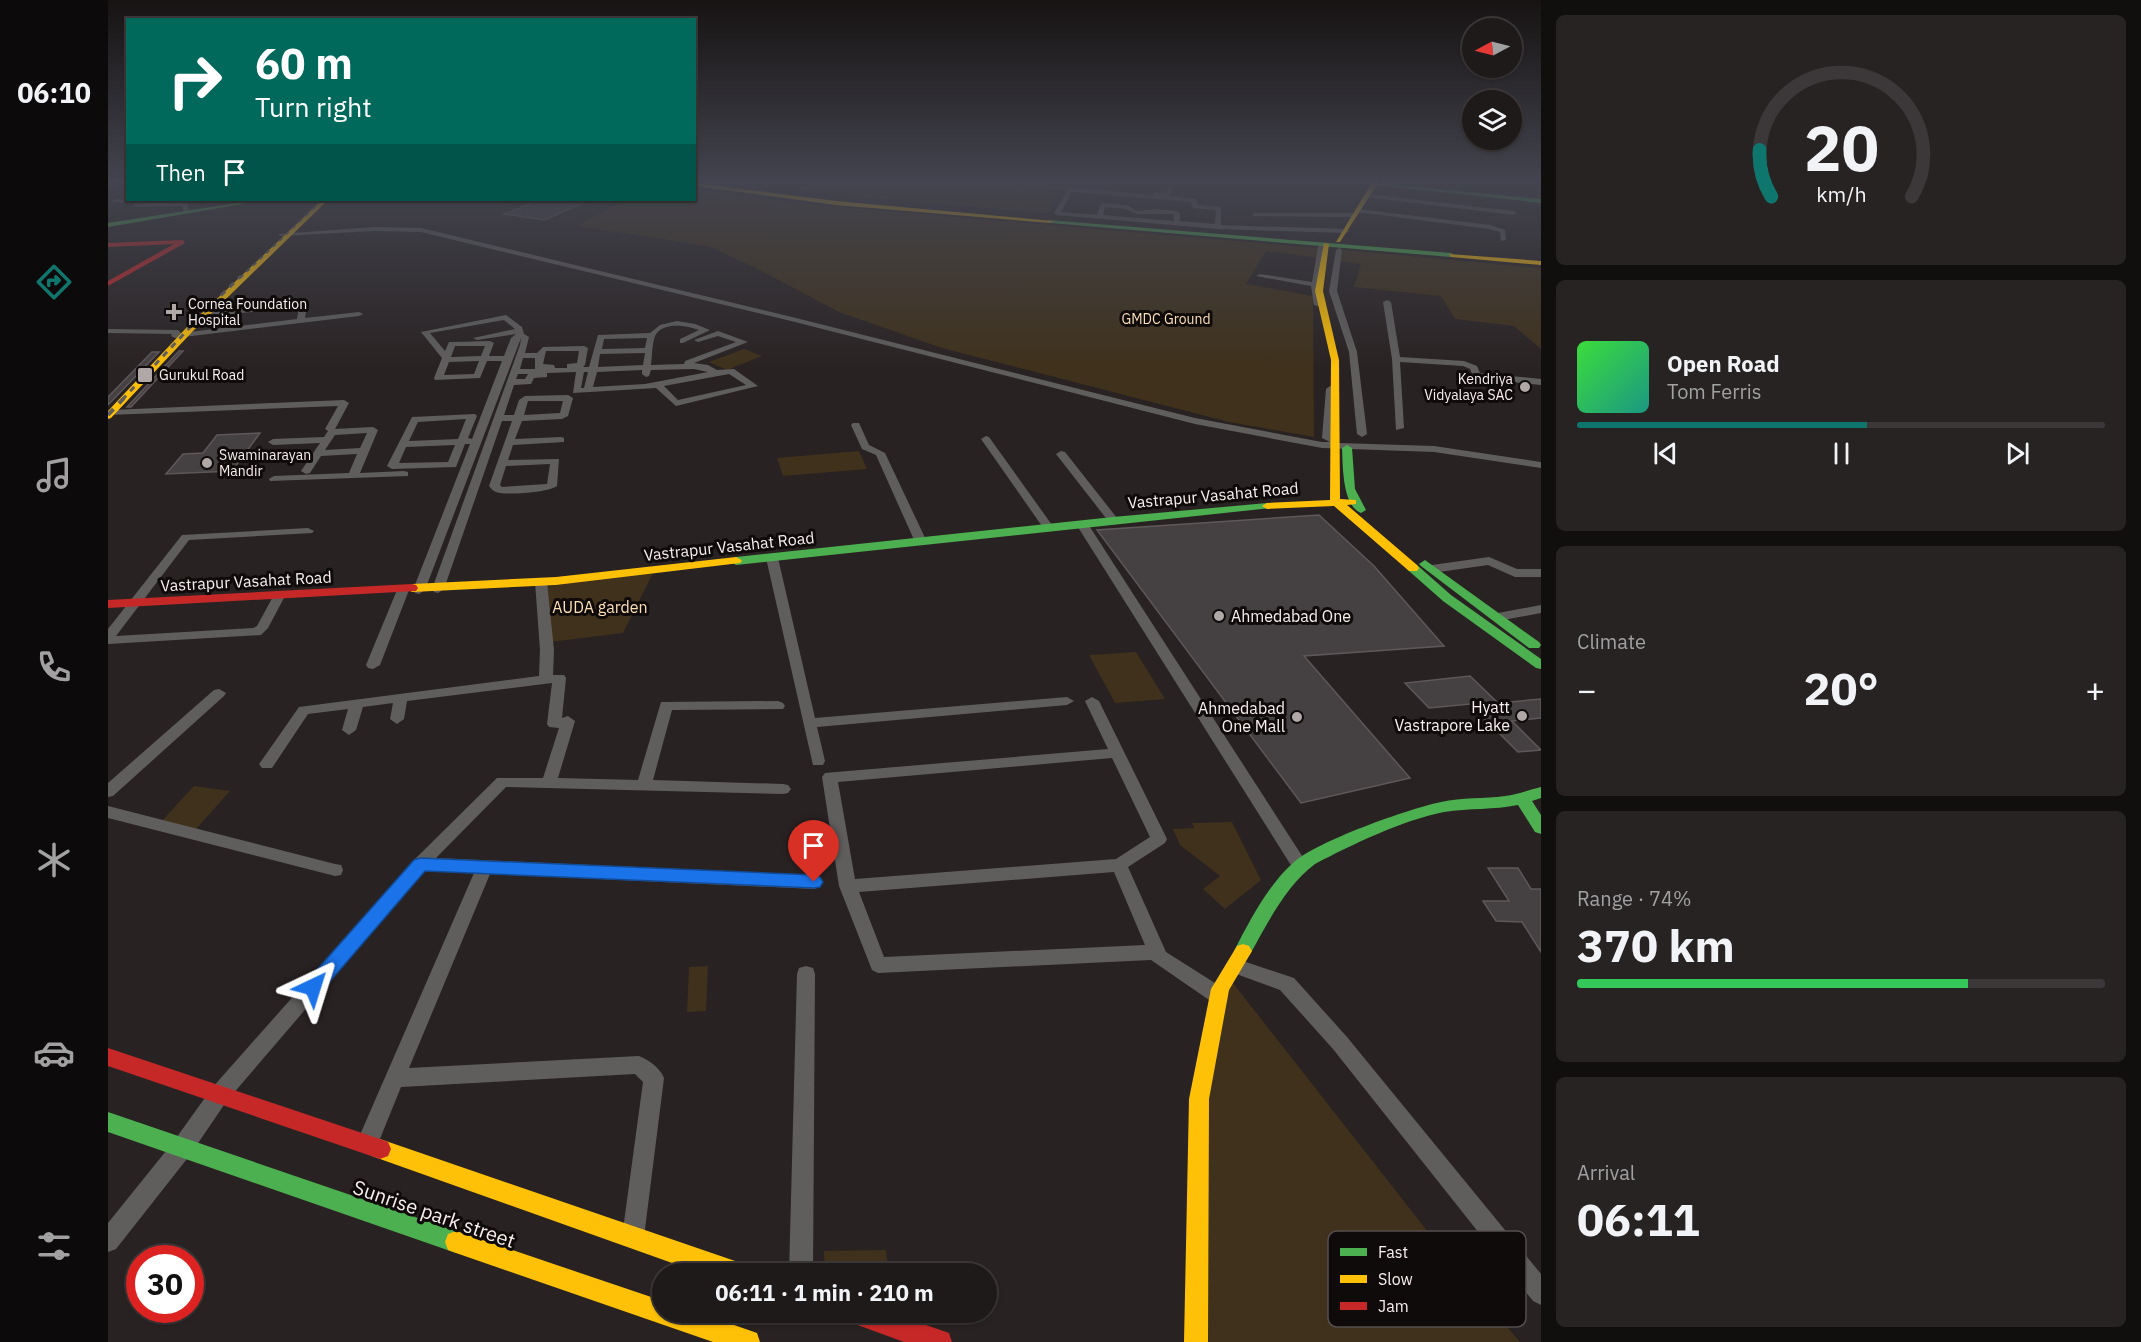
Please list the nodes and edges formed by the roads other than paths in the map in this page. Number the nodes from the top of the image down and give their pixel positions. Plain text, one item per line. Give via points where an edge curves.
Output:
1 (177, 246) edge
2 (272, 246) edge
3 (274, 246) edge
4 (487, 246) edge
5 (1333, 246) edge
6 (1333, 246) edge
7 (1334, 246) edge
8 (1364, 246) edge
9 (1541, 261) edge
10 (1260, 276) dead end
11 (108, 284) edge
12 (1317, 284) junction
13 (1387, 302) dead end
14 (359, 314) dead end
15 (204, 315) junction
16 (301, 321) junction
17 (108, 331) edge
18 (520, 333) junction
19 (654, 333) junction
20 (179, 334) junction
21 (687, 342) junction
22 (434, 345) junction
23 (598, 347) junction
24 (584, 348) junction
25 (649, 350) junction
26 (716, 353) junction
27 (540, 355) junction
28 (520, 356) junction
29 (507, 358) junction
30 (445, 359) junction
31 (484, 359) junction
32 (1396, 359) junction
33 (681, 366) junction
34 (646, 367) junction
35 (593, 371) junction
36 (514, 372) junction
37 (580, 373) junction
38 (716, 373) junction
39 (510, 382) junction
40 (528, 382) junction
41 (1541, 382) edge
42 (657, 384) junction
43 (706, 386) junction
44 (588, 390) junction
45 (576, 391) junction
46 (645, 391) junction
47 (109, 412) edge
48 (498, 418) junction
49 (518, 418) junction
50 (471, 420) junction
51 (483, 420) junction
52 (856, 424) dead end
53 (1399, 428) dead end
54 (330, 429) dead end
55 (1362, 434) dead end
56 (986, 439) dead end
57 (325, 440) junction
58 (561, 440) dead end
59 (463, 441) junction
60 (475, 441) junction
61 (537, 441) junction
62 (273, 442) dead end
63 (510, 442) junction
64 (1339, 443) junction
65 (402, 444) junction
66 (365, 451) junction
67 (318, 453) junction
68 (1061, 454) dead end
69 (532, 461) junction
70 (502, 463) junction
71 (1541, 465) edge
72 (306, 471) dead end
73 (480, 471) junction
74 (462, 472) junction
75 (353, 476) junction
76 (274, 479) dead end
77 (1337, 502) junction
78 (1353, 502) junction
79 (1113, 520) junction
80 (1082, 524) junction
81 (1048, 527) junction
82 (308, 531) dead end
83 (921, 542) junction
84 (771, 558) junction
85 (1432, 569) junction
86 (1541, 573) edge
87 (541, 582) junction
88 (438, 589) junction
89 (403, 590) junction
90 (419, 590) junction
91 (279, 596) junction
92 (134, 603) junction
93 (108, 604) edge
94 (1541, 609) edge
95 (1498, 616) junction
96 (108, 639) edge
97 (1540, 648) edge
98 (1541, 665) edge
99 (373, 666) dead end
100 (546, 679) junction
101 (219, 693) dead end
102 (401, 698) junction
103 (1092, 700) dead end
104 (1067, 701) dead end
105 (357, 703) junction
106 (778, 706) dead end
107 (397, 719) dead end
108 (809, 723) junction
109 (349, 730) dead end
110 (1118, 753) junction
111 (818, 761) dead end
112 (267, 764) dead end
113 (549, 783) junction
114 (644, 786) junction
115 (783, 789) dead end
116 (108, 792) edge
117 (1541, 792) edge
118 (1523, 800) junction
119 (108, 812) edge
120 (1541, 828) edge
121 (420, 864) junction
122 (1119, 865) junction
123 (1300, 866) junction
124 (484, 868) junction
125 (335, 870) dead end
126 (814, 882) dead end
127 (848, 886) junction
128 (1157, 952) junction
129 (1234, 966) junction
130 (806, 974) dead end
131 (1219, 996) junction
132 (108, 1057) edge
133 (394, 1078) junction
134 (219, 1095) junction
135 (108, 1122) edge
136 (367, 1144) junction
137 (182, 1148) junction
138 (1491, 1231) edge
139 (633, 1237) junction
140 (108, 1241) edge
141 (707, 1263) edge
142 (801, 1263) edge
143 (1526, 1274) edge
144 (1541, 1293) edge
145 (884, 1323) edge
146 (748, 1342) edge
147 (940, 1342) edge
148 (1196, 1342) edge

1 - 11 street
2 - 20 street
3 - 15 street
4 - 64 street via 1195,421 1294,441
5 - 12 street
6 - 64 street via 1326,290 1345,357
7 - 55 street via 1333,291 1353,352
8 - 9 street
10 - 12 street
12 - 64 street via 1335,360
13 - 32 street
14 - 16 street
15 - 16 street via 303,304
15 - 20 street
16 - 20 street
17 - 20 street
18 - 22 street
18 - 22 street via 504,317 425,332
18 - 28 street via 525,337
18 - 29 street
19 - 21 street
19 - 21 street via 680,322 706,330
19 - 23 street via 604,337
19 - 25 street
20 - 47 street
21 - 26 street
21 - 26 street via 718,333 744,342
22 - 30 street
23 - 24 street
23 - 25 street
23 - 35 street
24 - 27 street via 543,349
24 - 27 street via 579,366 538,367
25 - 34 street
26 - 33 street
27 - 28 street
28 - 36 street
29 - 31 street
29 - 51 street
30 - 31 street
30 - 31 street via 452,344 489,342
30 - 31 street via 438,378 476,377
32 - 41 street via 1464,364 1473,368 1476,375
32 - 53 street
33 - 34 street
33 - 38 street via 702,366
34 - 35 street
34 - 46 street
35 - 36 street
35 - 37 street
35 - 44 street
36 - 39 street
37 - 40 street via 533,376
37 - 45 street
38 - 43 street
38 - 43 street via 731,371 754,386
39 - 40 street
39 - 48 street
40 - 45 street via 528,392
42 - 43 street
42 - 43 street via 676,403
42 - 46 street
44 - 45 street
44 - 46 street
47 - 54 street via 344,403
48 - 49 street
48 - 73 street
49 - 49 street via 525,399 568,398 564,415
49 - 63 street
50 - 51 street
50 - 59 street
50 - 65 street via 471,416 417,418
51 - 60 street
52 - 83 street via 865,447 880,453
56 - 81 street
57 - 62 street
57 - 66 street via 333,431 373,430
57 - 67 street
58 - 61 street
59 - 60 street
59 - 65 street
59 - 65 street via 452,465 394,467
60 - 74 street
61 - 63 street
61 - 69 street
63 - 70 street
64 - 71 street via 1434,448
64 - 77 street via 1334,465
64 - 78 street
66 - 67 street
66 - 75 street
67 - 72 street
68 - 79 street
69 - 70 street
69 - 70 street via 557,462 550,487 496,489
73 - 74 street
73 - 88 street
74 - 75 street
74 - 90 street
75 - 76 street
77 - 78 street, Vastrapur Vasahat Road
77 - 79 street, Vastrapur Vasahat Road
77 - 98 street via 1447,598
78 - 85 street
79 - 80 street, Vastrapur Vasahat Road
80 - 81 street, Vastrapur Vasahat Road
80 - 123 street
81 - 83 street, Vastrapur Vasahat Road
82 - 92 street via 186,537
83 - 84 street, Vastrapur Vasahat Road
84 - 87 street, Vastrapur Vasahat Road
84 - 108 street
85 - 86 street via 1489,561 1515,573
85 - 95 street
87 - 88 street, Vastrapur Vasahat Road
87 - 100 street
88 - 90 street, Vastrapur Vasahat Road
89 - 90 street, Vastrapur Vasahat Road
89 - 91 street, Vastrapur Vasahat Road
89 - 99 street
91 - 92 street, Vastrapur Vasahat Road
91 - 96 street via 256,632
92 - 93 street, Vastrapur Vasahat Road
92 - 96 street
94 - 95 street
95 - 97 street
100 - 102 street
100 - 113 street via 559,678 554,724 568,721
101 - 116 street
102 - 105 street
102 - 107 street
103 - 110 street
104 - 108 street
105 - 109 street
105 - 112 street via 304,710
106 - 114 street via 666,705
108 - 111 street
110 - 122 street via 1160,839
110 - 127 street via 830,777
113 - 114 street
113 - 121 street via 502,782
114 - 115 street
117 - 118 street
118 - 120 street
118 - 123 street via 1432,810 1341,845
119 - 125 street
121 - 124 street
121 - 134 street
122 - 127 street
122 - 128 street
123 - 129 street
124 - 126 street
124 - 133 street
127 - 128 street via 878,965
128 - 131 street
129 - 131 street
129 - 138 street via 1287,984 1340,1043
130 - 142 street
131 - 148 street via 1199,1098
132 - 134 street
133 - 136 street
133 - 139 street via 639,1065 654,1078
134 - 136 street
134 - 137 street
135 - 137 street, Sunrise park street
136 - 139 street
137 - 140 street
137 - 146 street, Sunrise park street
139 - 141 street
143 - 144 street
145 - 147 street

